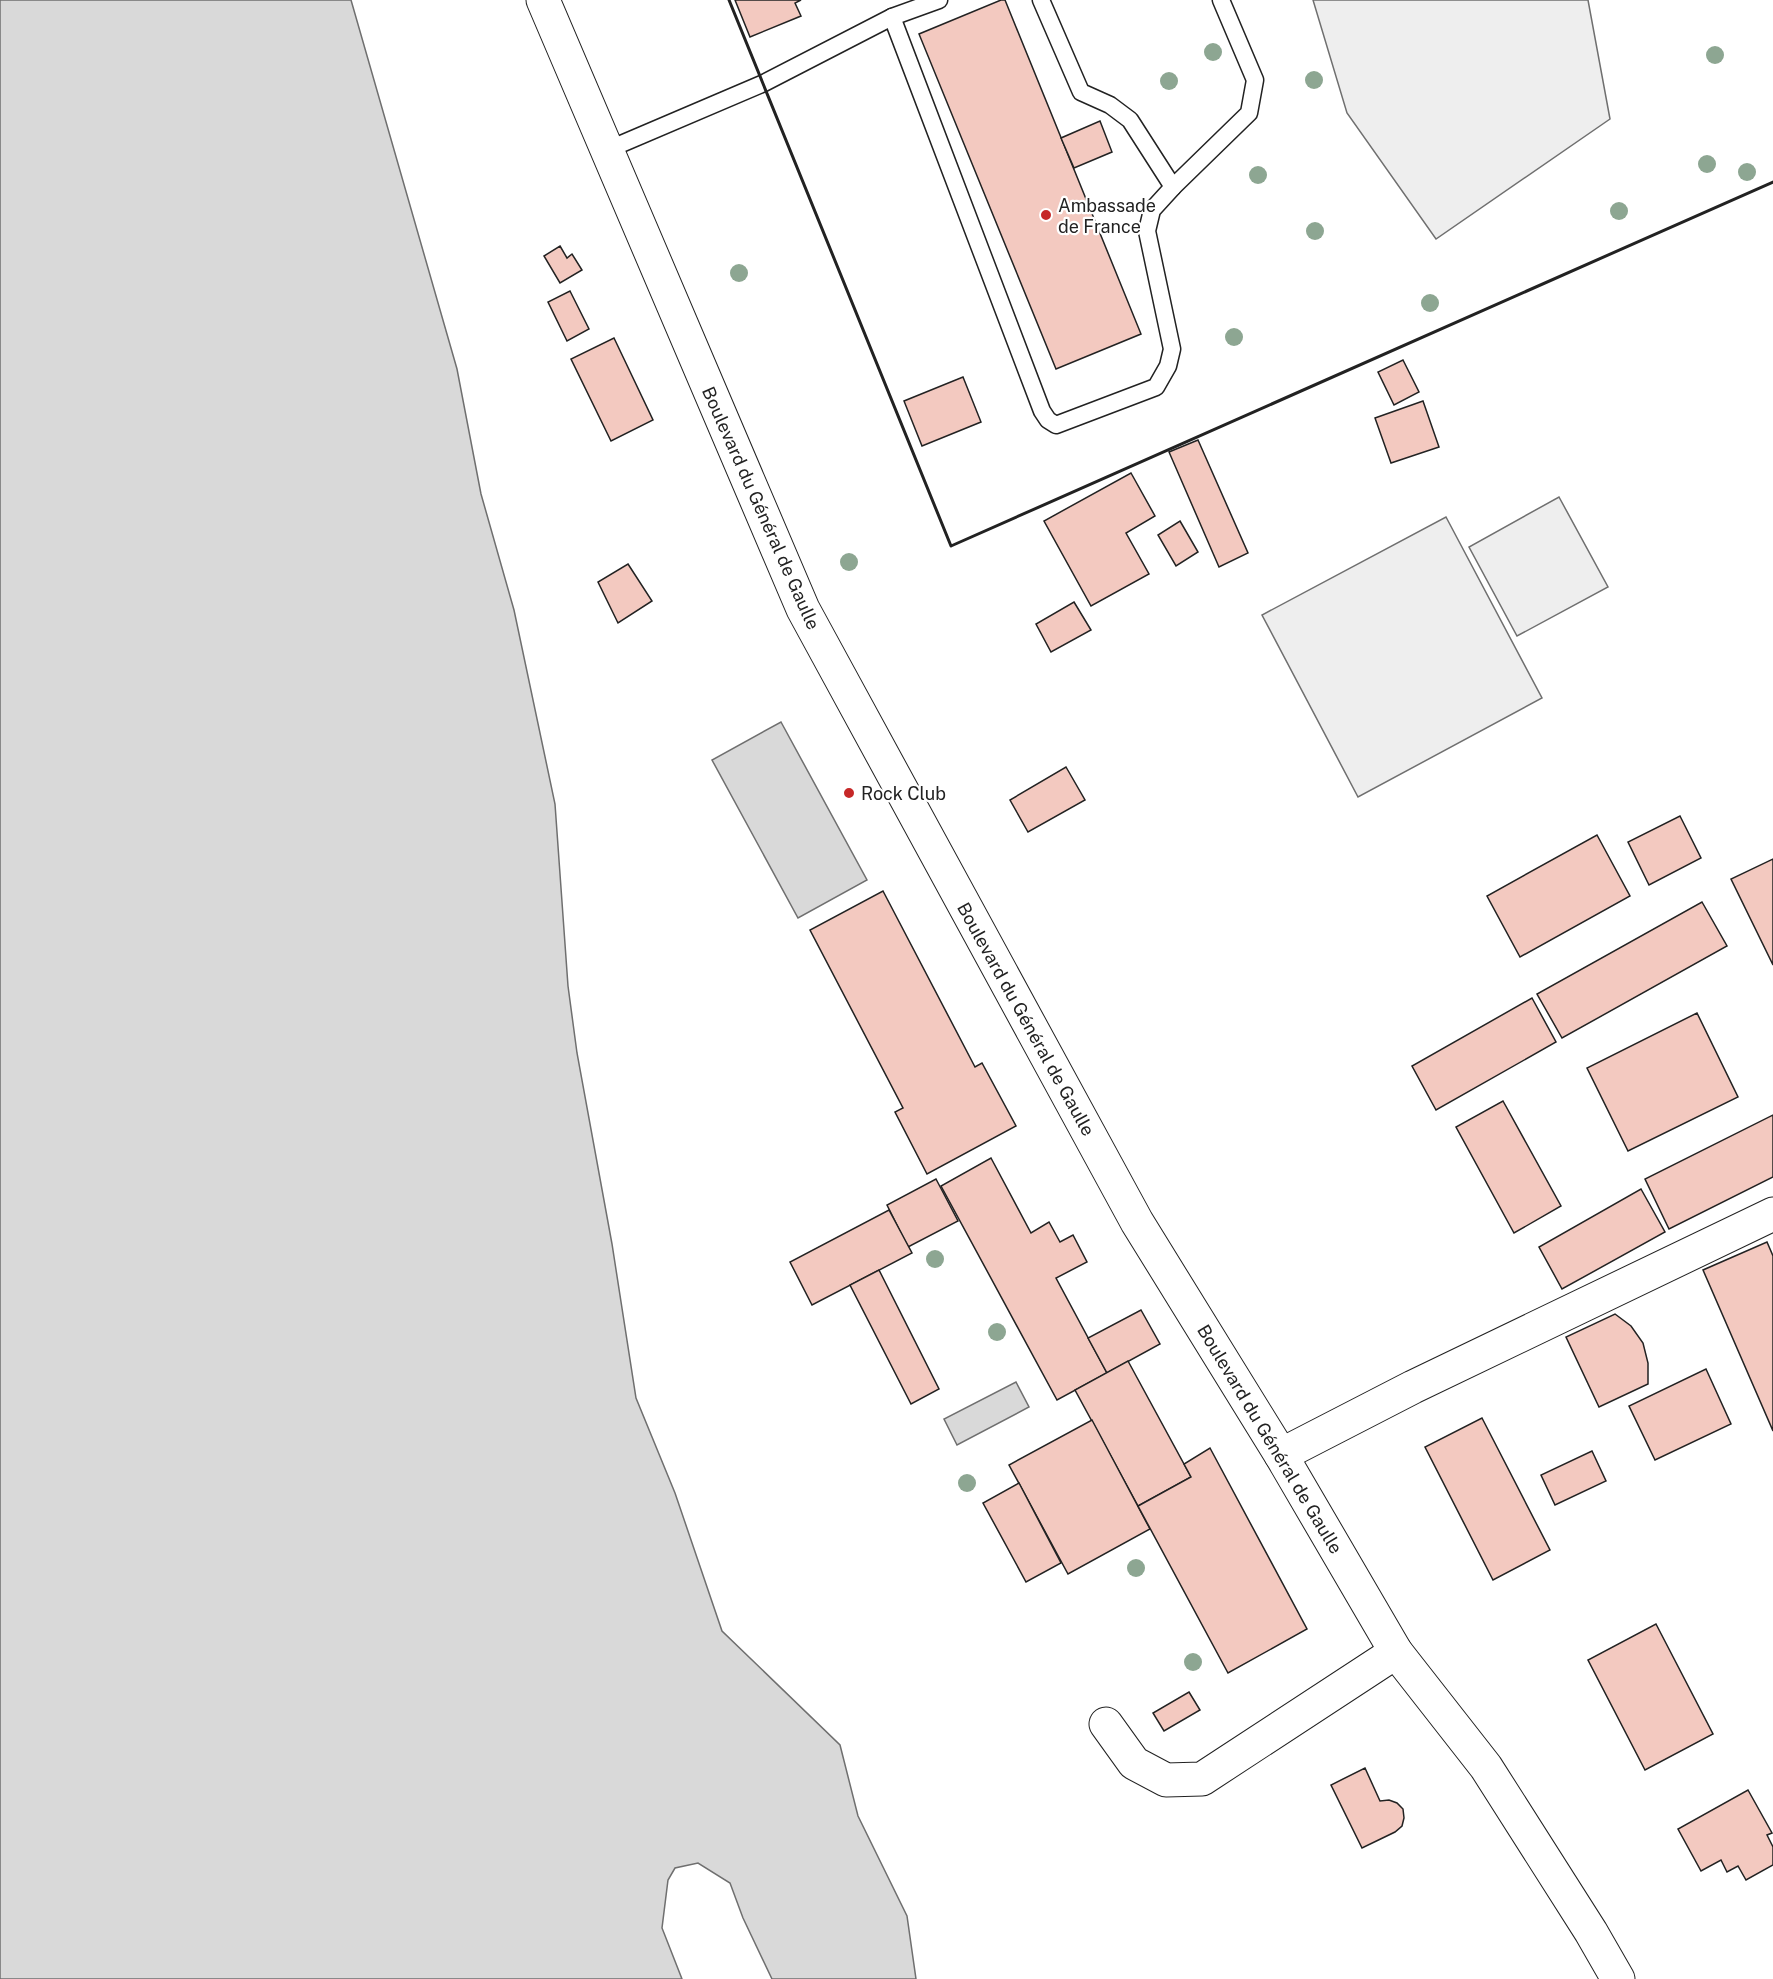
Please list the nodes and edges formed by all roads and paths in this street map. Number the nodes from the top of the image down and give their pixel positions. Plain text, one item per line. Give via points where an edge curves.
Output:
1 (543, 0) edge
2 (939, 0) edge
3 (1041, 0) edge
4 (1221, 0) edge
5 (892, 16) junction
6 (607, 150) junction
7 (1173, 188) junction
8 (1773, 1214) edge
9 (1281, 1455) junction
10 (1396, 1652) junction
11 (1106, 1724) dead end
12 (1618, 1979) edge

1 - 6 main road, Boulevard du Général de Gaulle
2 - 5 lane
3 - 7 lane via 1082,93 1110,105 1130,120
4 - 7 lane via 1256,80 1249,113
5 - 6 lane via 764,83
5 - 7 lane via 1042,411 1056,425 1156,387 1168,366 1172,350 1147,231 1152,210
6 - 9 main road, Boulevard du Général de Gaulle via 802,609 1137,1222
8 - 9 main road via 1413,1387
9 - 10 main road, Boulevard du Général de Gaulle
10 - 11 main road via 1202,1779 1166,1780 1134,1763
10 - 12 main road, Boulevard du Général de Gaulle via 1486,1767

